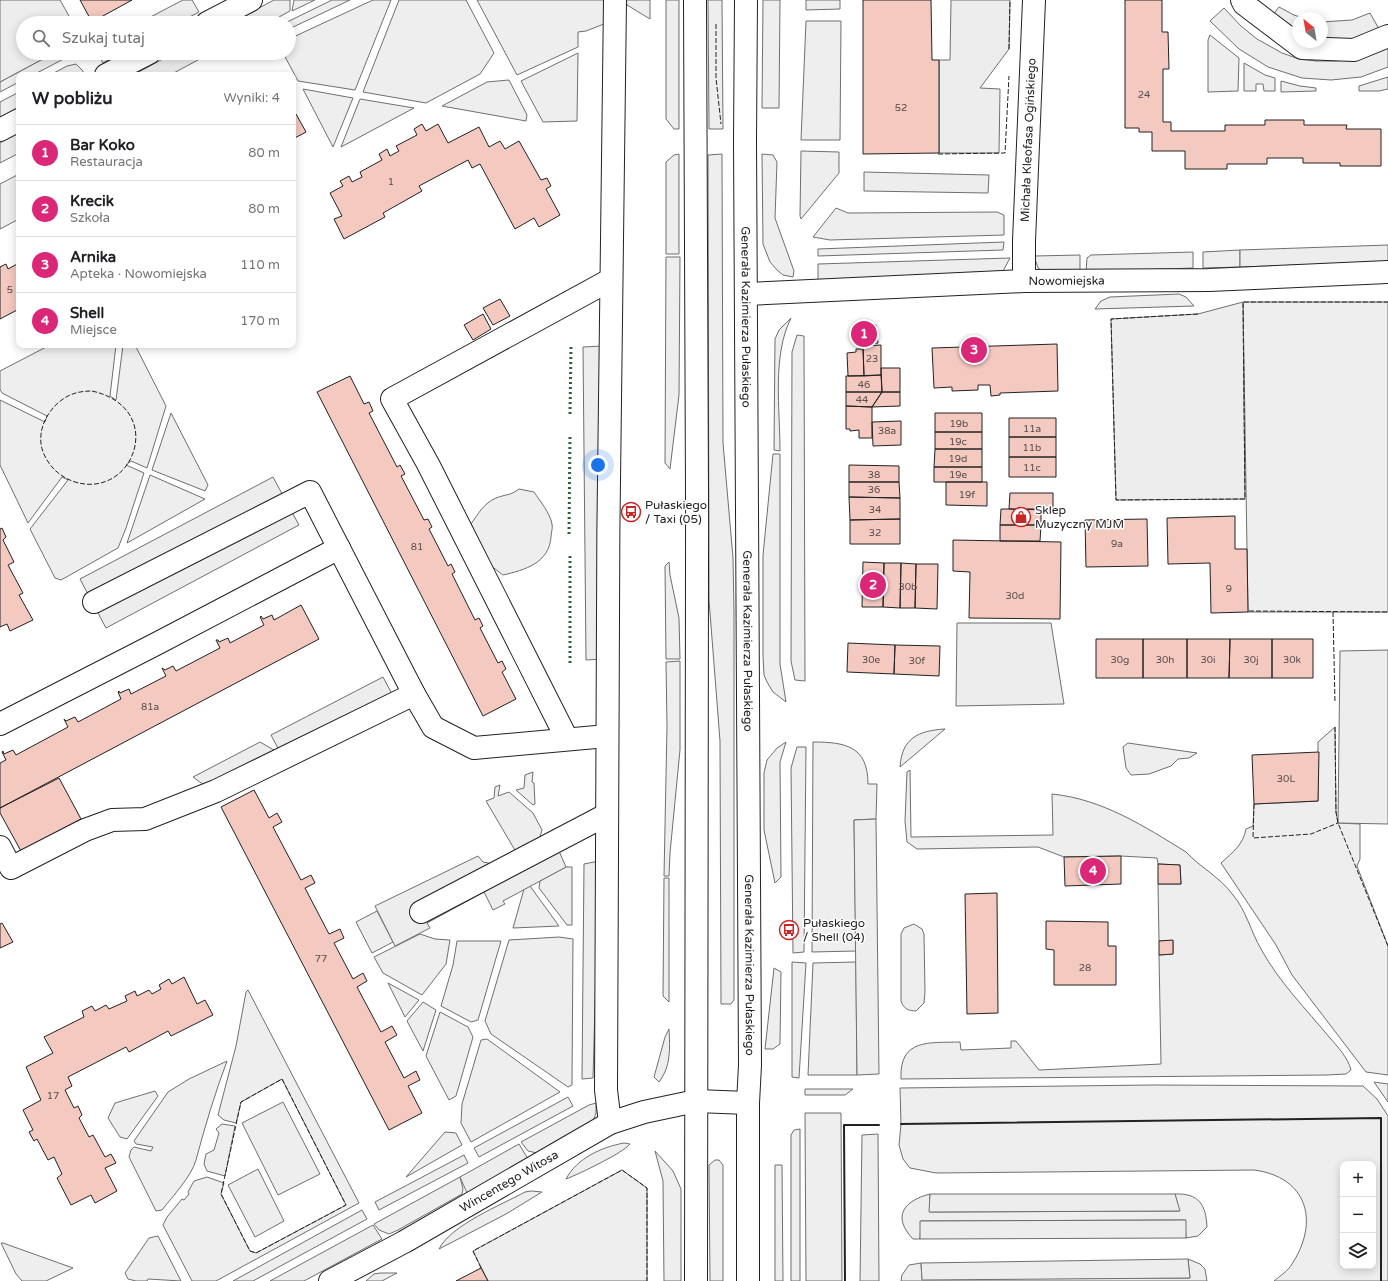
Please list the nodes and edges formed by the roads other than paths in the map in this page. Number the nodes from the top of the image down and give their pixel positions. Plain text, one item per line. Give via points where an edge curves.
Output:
1 (251, 0) edge
2 (614, 0) edge
3 (695, 0) edge
4 (746, 0) edge
5 (1034, 0) edge
6 (1242, 0) edge
7 (220, 16) edge
8 (1388, 36) edge
9 (135, 60) edge
10 (112, 72) edge
11 (16, 122) edge
12 (0, 130) edge
13 (1388, 272) edge
14 (610, 280) junction
15 (1024, 280) junction
16 (746, 294) junction
17 (339, 548) junction
18 (94, 602) dead end
19 (414, 694) junction
20 (0, 724) edge
21 (607, 736) junction
22 (567, 739) junction
23 (606, 815) junction
24 (0, 847) edge
25 (421, 912) dead end
26 (696, 1101) junction
27 (748, 1103) junction
28 (610, 1123) junction
29 (330, 1281) edge
30 (696, 1281) edge
31 (748, 1281) edge

1 - 7 street
2 - 14 street
3 - 26 street
4 - 16 street, Generała Kazimierza Pułaskiego
5 - 15 street, Michała Kleofasa Ogińskiego
6 - 8 street via 1302,48 1354,50
9 - 10 street
11 - 12 street
13 - 15 street, Nowomiejska via 1209,280
14 - 21 street
14 - 22 street via 392,398
15 - 16 street, Nowomiejska
16 - 27 street, Generała Kazimierza Pułaskiego via 750,1050
17 - 18 street via 310,492
17 - 19 street
17 - 20 street
19 - 22 street via 433,727 474,748
19 - 24 street via 216,791 145,819 112,820 85,830 11,868
21 - 22 street
21 - 23 street
23 - 25 street
23 - 28 street via 606,1090
26 - 27 street, Wincentego Witosa
26 - 28 street, Wincentego Witosa via 644,1112
26 - 30 street
27 - 31 street, Generała Kazimierza Pułaskiego
28 - 29 street, Wincentego Witosa via 411,1238

